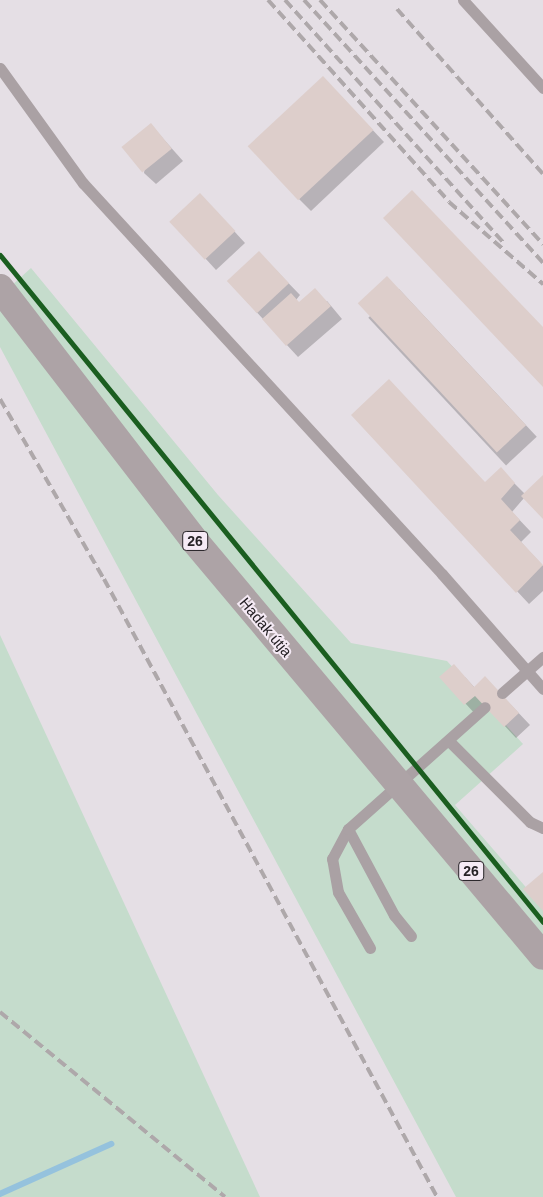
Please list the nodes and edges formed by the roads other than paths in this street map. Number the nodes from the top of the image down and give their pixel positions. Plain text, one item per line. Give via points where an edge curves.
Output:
1 (463, 0) edge
2 (0, 68) edge
3 (543, 88) edge
4 (0, 288) edge
5 (543, 656) edge
6 (526, 671) junction
7 (543, 689) edge
8 (502, 693) dead end
9 (485, 707) dead end
10 (449, 742) junction
11 (399, 786) junction
12 (543, 828) edge
13 (348, 829) junction
14 (411, 936) dead end
15 (370, 948) dead end
16 (543, 956) edge

1 - 3 lane
2 - 6 lane via 83,182 442,574
4 - 11 main road, Hadak útja / 26 via 193,539
5 - 6 lane
6 - 7 lane
6 - 8 lane
9 - 10 lane
10 - 11 lane
10 - 12 lane via 530,822
11 - 13 lane
11 - 16 main road, Hadak útja / 26
13 - 14 lane via 394,915
13 - 15 lane via 332,859 338,892

